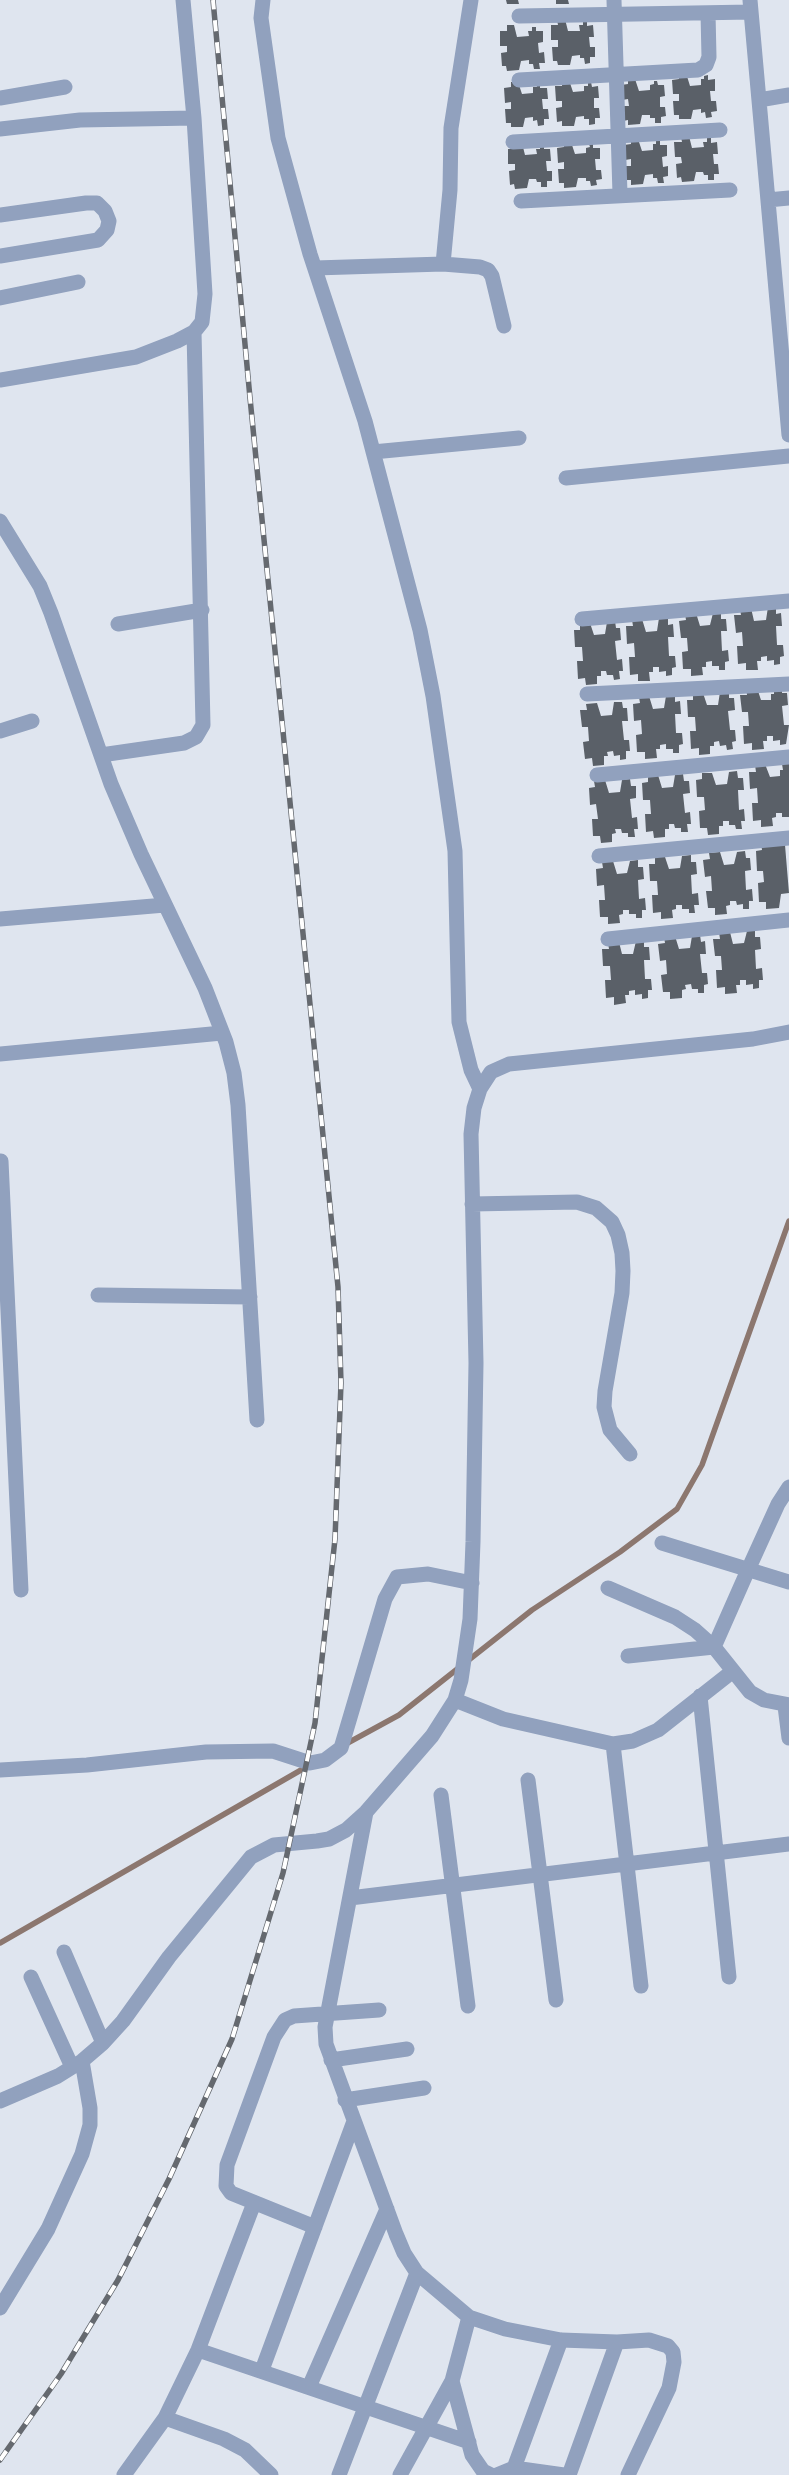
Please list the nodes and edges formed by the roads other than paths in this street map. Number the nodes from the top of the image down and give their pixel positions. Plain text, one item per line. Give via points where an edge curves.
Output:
1 (183, 0) edge
2 (263, 0) edge
3 (471, 0) edge
4 (751, 6) edge
5 (614, 7) edge
6 (708, 12) junction
7 (519, 16) dead end
8 (616, 75) junction
9 (519, 80) dead end
10 (65, 87) dead end
11 (789, 95) edge
12 (0, 98) edge
13 (759, 100) junction
14 (194, 118) junction
15 (0, 130) edge
16 (720, 130) dead end
17 (618, 135) junction
18 (513, 142) dead end
19 (730, 190) dead end
20 (620, 194) junction
21 (789, 198) edge
22 (768, 200) junction
23 (521, 201) dead end
24 (0, 216) edge
25 (0, 256) edge
26 (444, 264) junction
27 (315, 268) junction
28 (78, 282) dead end
29 (0, 298) edge
30 (783, 298) edge
31 (504, 326) dead end
32 (194, 332) junction
33 (0, 380) edge
34 (787, 396) edge
35 (789, 435) edge
36 (519, 438) dead end
37 (374, 452) junction
38 (789, 456) edge
39 (566, 478) dead end
40 (0, 521) edge
41 (789, 601) edge
42 (202, 610) junction
43 (582, 619) dead end
44 (118, 624) dead end
45 (789, 684) edge
46 (587, 694) dead end
47 (32, 721) dead end
48 (0, 731) edge
49 (101, 755) junction
50 (789, 757) edge
51 (597, 775) dead end
52 (789, 838) edge
53 (599, 856) dead end
54 (166, 905) junction
55 (0, 918) edge
56 (789, 920) edge
57 (608, 939) dead end
58 (222, 1032) junction
59 (789, 1032) edge
60 (0, 1054) edge
61 (480, 1088) junction
62 (1, 1161) edge
63 (472, 1204) junction
64 (98, 1295) dead end
65 (250, 1297) junction
66 (6, 1372) edge
67 (257, 1420) dead end
68 (630, 1454) dead end
69 (789, 1487) edge
70 (662, 1543) dead end
71 (748, 1570) junction
72 (789, 1582) edge
73 (472, 1583) junction
74 (608, 1588) dead end
75 (21, 1590) dead end
76 (714, 1647) junction
77 (628, 1656) dead end
78 (733, 1671) junction
79 (700, 1696) junction
80 (455, 1700) junction
81 (787, 1705) edge
82 (789, 1738) edge
83 (612, 1744) junction
84 (0, 1770) edge
85 (528, 1780) dead end
86 (441, 1795) dead end
87 (366, 1812) junction
88 (789, 1844) edge
89 (715, 1853) junction
90 (627, 1864) junction
91 (540, 1874) junction
92 (452, 1885) junction
93 (350, 1898) junction
94 (64, 1952) dead end
95 (31, 1977) dead end
96 (729, 1978) dead end
97 (642, 1986) dead end
98 (556, 2000) dead end
99 (468, 2006) dead end
100 (379, 2010) dead end
101 (328, 2014) junction
102 (103, 2043) junction
103 (407, 2049) dead end
104 (331, 2060) junction
105 (77, 2064) junction
106 (424, 2088) dead end
107 (345, 2100) junction
108 (0, 2101) edge
109 (354, 2121) junction
110 (254, 2202) junction
111 (387, 2209) junction
112 (315, 2227) junction
113 (417, 2273) junction
114 (0, 2308) edge
115 (469, 2317) junction
116 (561, 2340) junction
117 (617, 2342) junction
118 (198, 2350) junction
119 (262, 2370) junction
120 (452, 2381) junction
121 (309, 2387) junction
122 (367, 2407) junction
123 (165, 2418) junction
124 (426, 2427) junction
125 (469, 2442) junction
126 (514, 2468) junction
127 (124, 2475) edge
128 (271, 2475) edge
129 (340, 2475) edge
130 (400, 2475) edge
131 (492, 2475) edge
132 (497, 2475) edge
133 (564, 2475) edge
134 (569, 2475) edge
135 (628, 2475) edge

1 - 14 street
2 - 27 street via 261,18 278,138
3 - 26 street via 451,128
4 - 6 street
4 - 13 street
5 - 6 street
5 - 7 street
5 - 8 street
6 - 8 street via 709,57 706,66 698,70
8 - 9 street
8 - 17 street
10 - 12 street
11 - 13 street
13 - 22 street
14 - 15 street via 80,120
14 - 32 street via 205,294 202,322
16 - 17 street
17 - 18 street
17 - 20 street
19 - 20 street
20 - 23 street
21 - 22 street
22 - 30 street
24 - 25 street via 86,203 97,204 105,211 108,221 107,230 98,240
26 - 27 street
26 - 31 street via 488,270
27 - 37 street
28 - 29 street
30 - 34 street
32 - 33 street via 136,356
32 - 42 street
34 - 35 street
36 - 37 street
37 - 61 street via 411,592 433,696 455,851 460,1022 469,1062
38 - 39 street
40 - 49 street via 31,569 48,606
41 - 43 street
42 - 44 street
42 - 49 street via 204,709 200,732 190,741 174,746
45 - 46 street
47 - 48 street
49 - 54 street
50 - 51 street
52 - 53 street
54 - 55 street
54 - 58 street
56 - 57 street
58 - 60 street
58 - 65 street via 234,1072 238,1105
59 - 61 street via 753,1039 509,1064 492,1072
61 - 63 street via 471,1134
62 - 66 street
63 - 68 street via 577,1202 596,1208 612,1222 618,1235 624,1271 604,1407 610,1430
63 - 73 street via 476,1363
64 - 65 street
65 - 67 street
66 - 75 street
69 - 71 street
70 - 71 street
71 - 72 street
71 - 76 street
73 - 80 street via 461,1680
73 - 84 street via 428,1574 397,1577 385,1599 341,1748 325,1760 310,1763 273,1752 206,1752 87,1765
74 - 76 street via 675,1617
76 - 77 street
76 - 78 street
78 - 79 street
78 - 81 street via 750,1692 764,1700
79 - 83 street via 658,1730
79 - 89 street
80 - 83 street via 503,1719
80 - 87 street via 432,1736
81 - 82 street
83 - 90 street
85 - 91 street
86 - 92 street
87 - 93 street
87 - 102 street via 346,1830 329,1839 274,1845 251,1857
88 - 89 street
89 - 90 street
89 - 96 street
90 - 91 street
90 - 97 street
91 - 92 street
91 - 98 street
92 - 93 street
92 - 99 street
93 - 101 street
94 - 102 street
95 - 105 street
100 - 101 street
101 - 104 street via 326,2044
101 - 110 street via 294,2016 285,2020 274,2037 228,2165 226,2186 231,2193
102 - 105 street
103 - 104 street
104 - 107 street
105 - 108 street
105 - 114 street via 90,2108 90,2125 82,2154 48,2229
106 - 107 street
107 - 109 street
109 - 111 street
109 - 112 street
110 - 112 street
110 - 118 street
111 - 113 street via 404,2253
111 - 121 street
112 - 119 street
113 - 115 street
113 - 122 street
115 - 116 street via 505,2329
115 - 120 street
116 - 117 street
116 - 126 street
117 - 134 street
117 - 135 street via 659,2342 673,2352 674,2362 669,2388
118 - 119 street
118 - 123 street
119 - 121 street
120 - 124 street
120 - 125 street
121 - 122 street
122 - 124 street
122 - 129 street
123 - 127 street
123 - 128 street via 224,2438 245,2450
124 - 125 street
124 - 130 street
125 - 131 street via 477,2464
126 - 132 street
126 - 133 street

